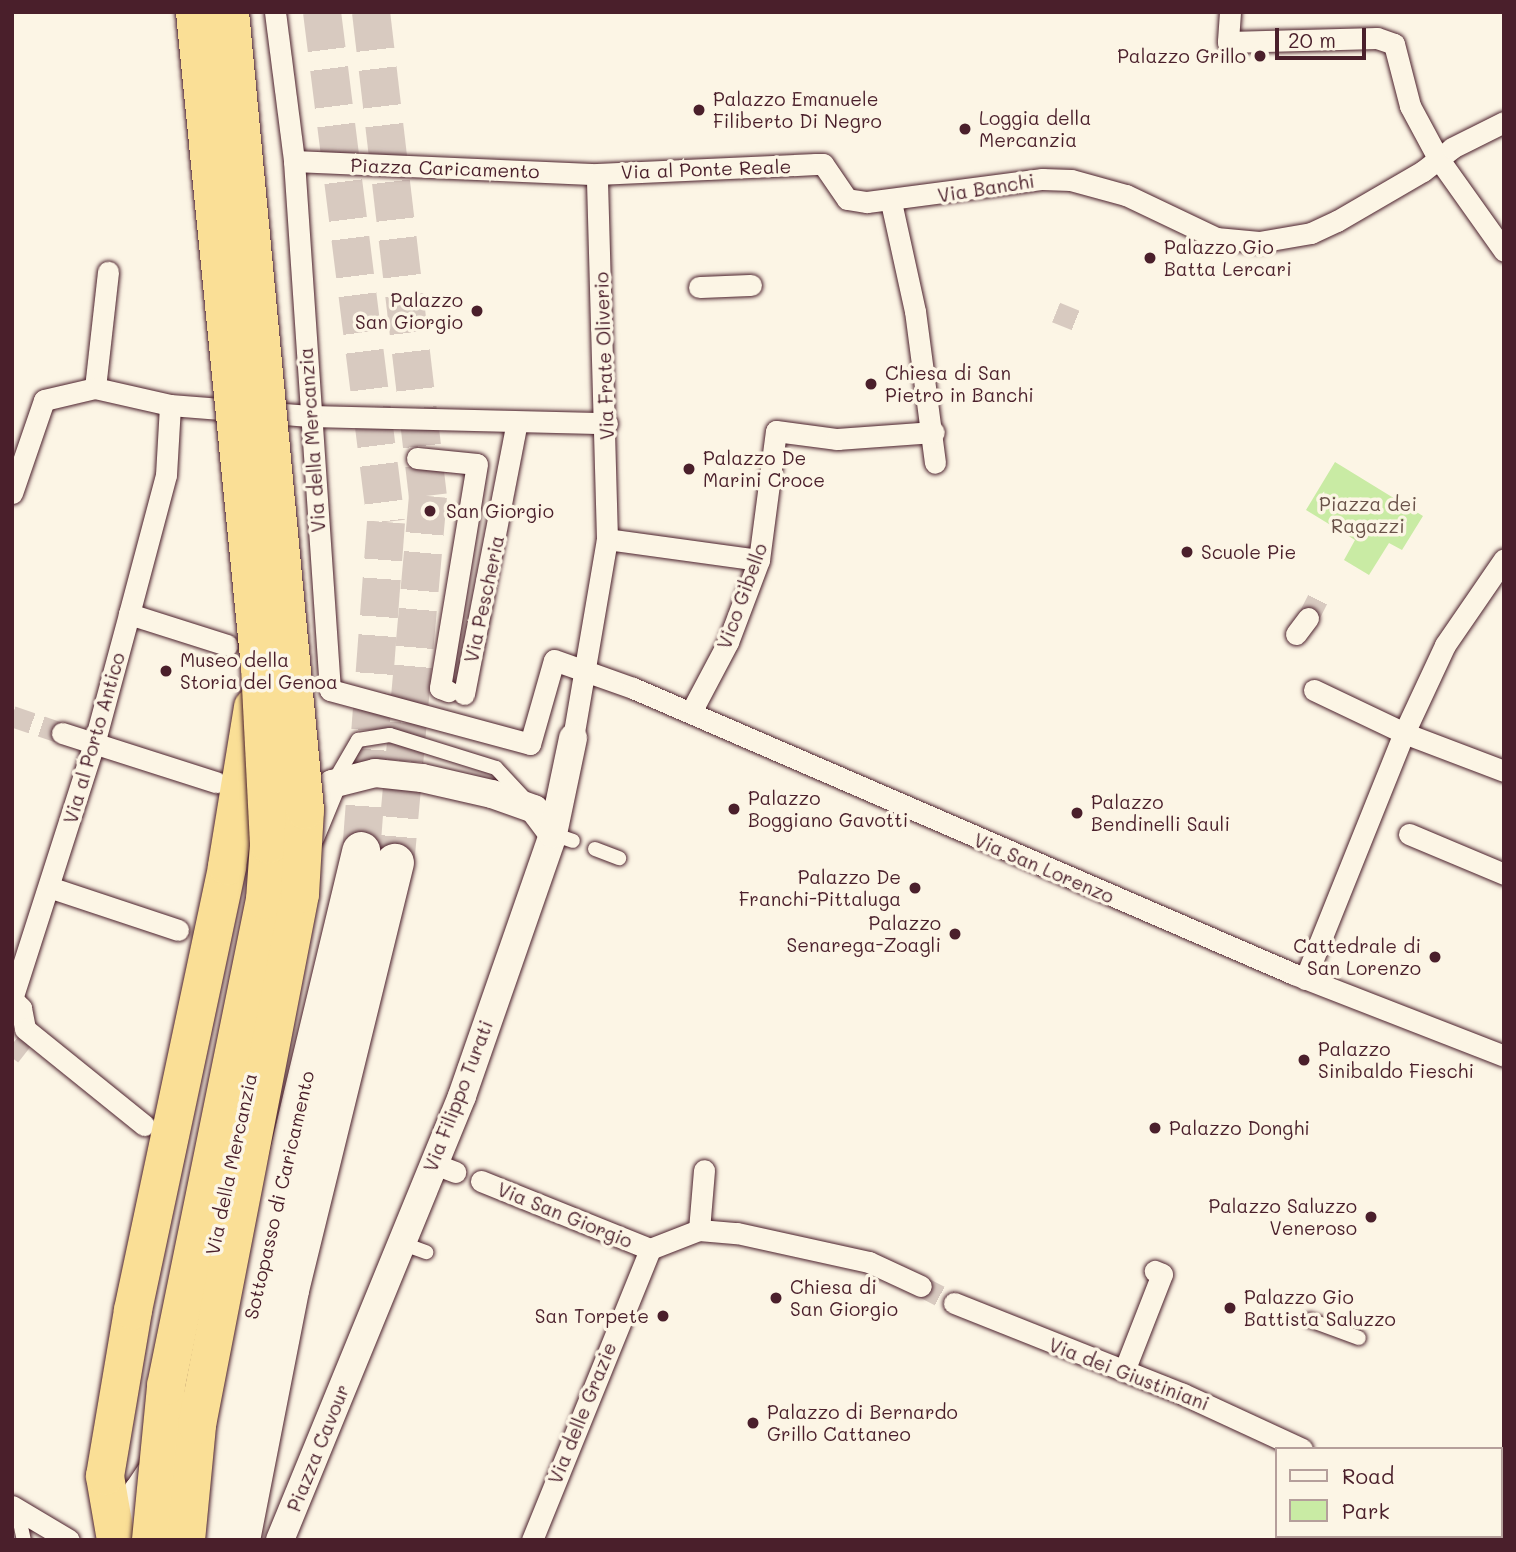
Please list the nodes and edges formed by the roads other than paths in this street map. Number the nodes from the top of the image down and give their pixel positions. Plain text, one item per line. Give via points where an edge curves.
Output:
1 (195, 12) edge
2 (230, 12) edge
3 (275, 12) edge
4 (1230, 12) edge
5 (1504, 122) edge
6 (1445, 153) junction
7 (294, 161) junction
8 (816, 164) joint
9 (597, 174) junction
10 (896, 201) junction
11 (1504, 251) edge
12 (107, 272) dead end
13 (751, 285) dead end
14 (699, 287) dead end
15 (95, 388) junction
16 (170, 405) junction
17 (310, 416) junction
18 (517, 422) junction
19 (607, 423) junction
20 (934, 432) junction
21 (417, 458) dead end
22 (935, 463) dead end
23 (12, 494) edge
24 (607, 539) junction
25 (1504, 559) edge
26 (759, 560) junction
27 (129, 614) junction
28 (227, 645) dead end
29 (260, 667) junction
30 (588, 672) junction
31 (1314, 690) dead end
32 (691, 712) junction
33 (62, 733) tunnel mouth
34 (1404, 733) junction
35 (573, 738) joint
36 (94, 744) junction
37 (1504, 771) edge
38 (216, 782) dead end
39 (332, 784) junction
40 (534, 809) junction
41 (1409, 834) dead end
42 (563, 837) junction
43 (595, 849) dead end
44 (619, 859) dead end
45 (1504, 874) edge
46 (49, 887) junction
47 (178, 930) dead end
48 (1306, 979) junction
49 (12, 999) edge
50 (1504, 1056) edge
51 (144, 1125) dead end
52 (704, 1170) dead end
53 (481, 1181) dead end
54 (699, 1230) junction
55 (650, 1249) junction
56 (1158, 1272) dead end
57 (921, 1286) tunnel mouth
58 (954, 1303) tunnel mouth
59 (1310, 1320) dead end
60 (1359, 1338) dead end
61 (355, 1356) joint
62 (1124, 1371) junction
63 (1297, 1447) edge
64 (15, 1507) edge
65 (24, 1540) edge
66 (69, 1540) edge
67 (116, 1540) edge
68 (125, 1540) edge
69 (151, 1540) edge
70 (186, 1540) edge
71 (205, 1540) edge
72 (241, 1540) edge
73 (280, 1540) edge
74 (532, 1540) edge

1 - 29 highway, bridge
2 - 70 highway, bridge via 305,810 300,894 197,1424
3 - 7 street
4 - 6 street via 1228,42 1377,38 1394,44 1410,106
5 - 6 street, Via Banchi
6 - 10 street, Via Banchi via 1423,171 1311,233 1259,242 1216,238 1126,195 1071,180 1042,179
6 - 11 street
7 - 9 street, Piazza Caricamento
7 - 17 street, Via della Mercanzia
8 - 9 street, Via al Ponte Reale
8 - 10 street, Via Banchi via 823,164 847,199
9 - 19 street, Via Frate Oliverio
10 - 20 street
12 - 15 street
13 - 14 street
15 - 16 street
15 - 23 street via 44,400
16 - 17 street
16 - 27 street, Via al Porto Antico via 166,475
17 - 18 street
17 - 30 street, Via della Mercanzia via 330,690 530,744 554,660
18 - 19 street
18 - 21 street, Via Pescheria via 456,692 440,688 477,464
19 - 24 street, Via Frate Oliverio
20 - 22 street
20 - 26 street, Vico Gibello via 831,438 776,431
24 - 26 street
24 - 30 street, Via Frate Oliverio
25 - 34 street via 1445,645
26 - 32 street, Vico Gibello via 728,642
27 - 28 street
27 - 36 street, Via al Porto Antico
29 - 67 highway, bridge via 227,866 133,1310 105,1476
29 - 69 highway, bridge via 269,809 265,900 166,1386
30 - 32 street, Via San Lorenzo
30 - 35 street, Via Filippo Turati
31 - 34 street
32 - 48 street, Via San Lorenzo
33 - 36 street
34 - 37 street
34 - 48 street via 1380,804
35 - 42 street, Via Filippo Turati
36 - 38 street
36 - 46 street, Via al Porto Antico
39 - 40 street via 375,773 422,778
39 - 40 lane via 358,740 390,735 496,768
39 - 68 street, Via della Mercanzia via 321,802 296,876 219,1207 188,1401 138,1491
40 - 42 street
41 - 45 street
42 - 61 street, Via Filippo Turati via 462,1096 443,1168 413,1247
43 - 44 lane
46 - 47 street
46 - 49 street, Via al Porto Antico
48 - 50 street, Via San Lorenzo
49 - 51 street via 21,1008 25,1029
52 - 54 street
53 - 55 street, Via San Giorgio
54 - 55 street
54 - 57 street via 737,1233 856,1258
55 - 74 street, Via delle Grazie
56 - 62 street
58 - 62 street, Via dei Giustiniani
59 - 60 lane
61 - 73 street, Piazza Cavour
62 - 63 street, Via dei Giustiniani
64 - 65 lane
64 - 66 street
71 - 72 main road, Sottopasso di Caricamento via 259,1277 378,857

